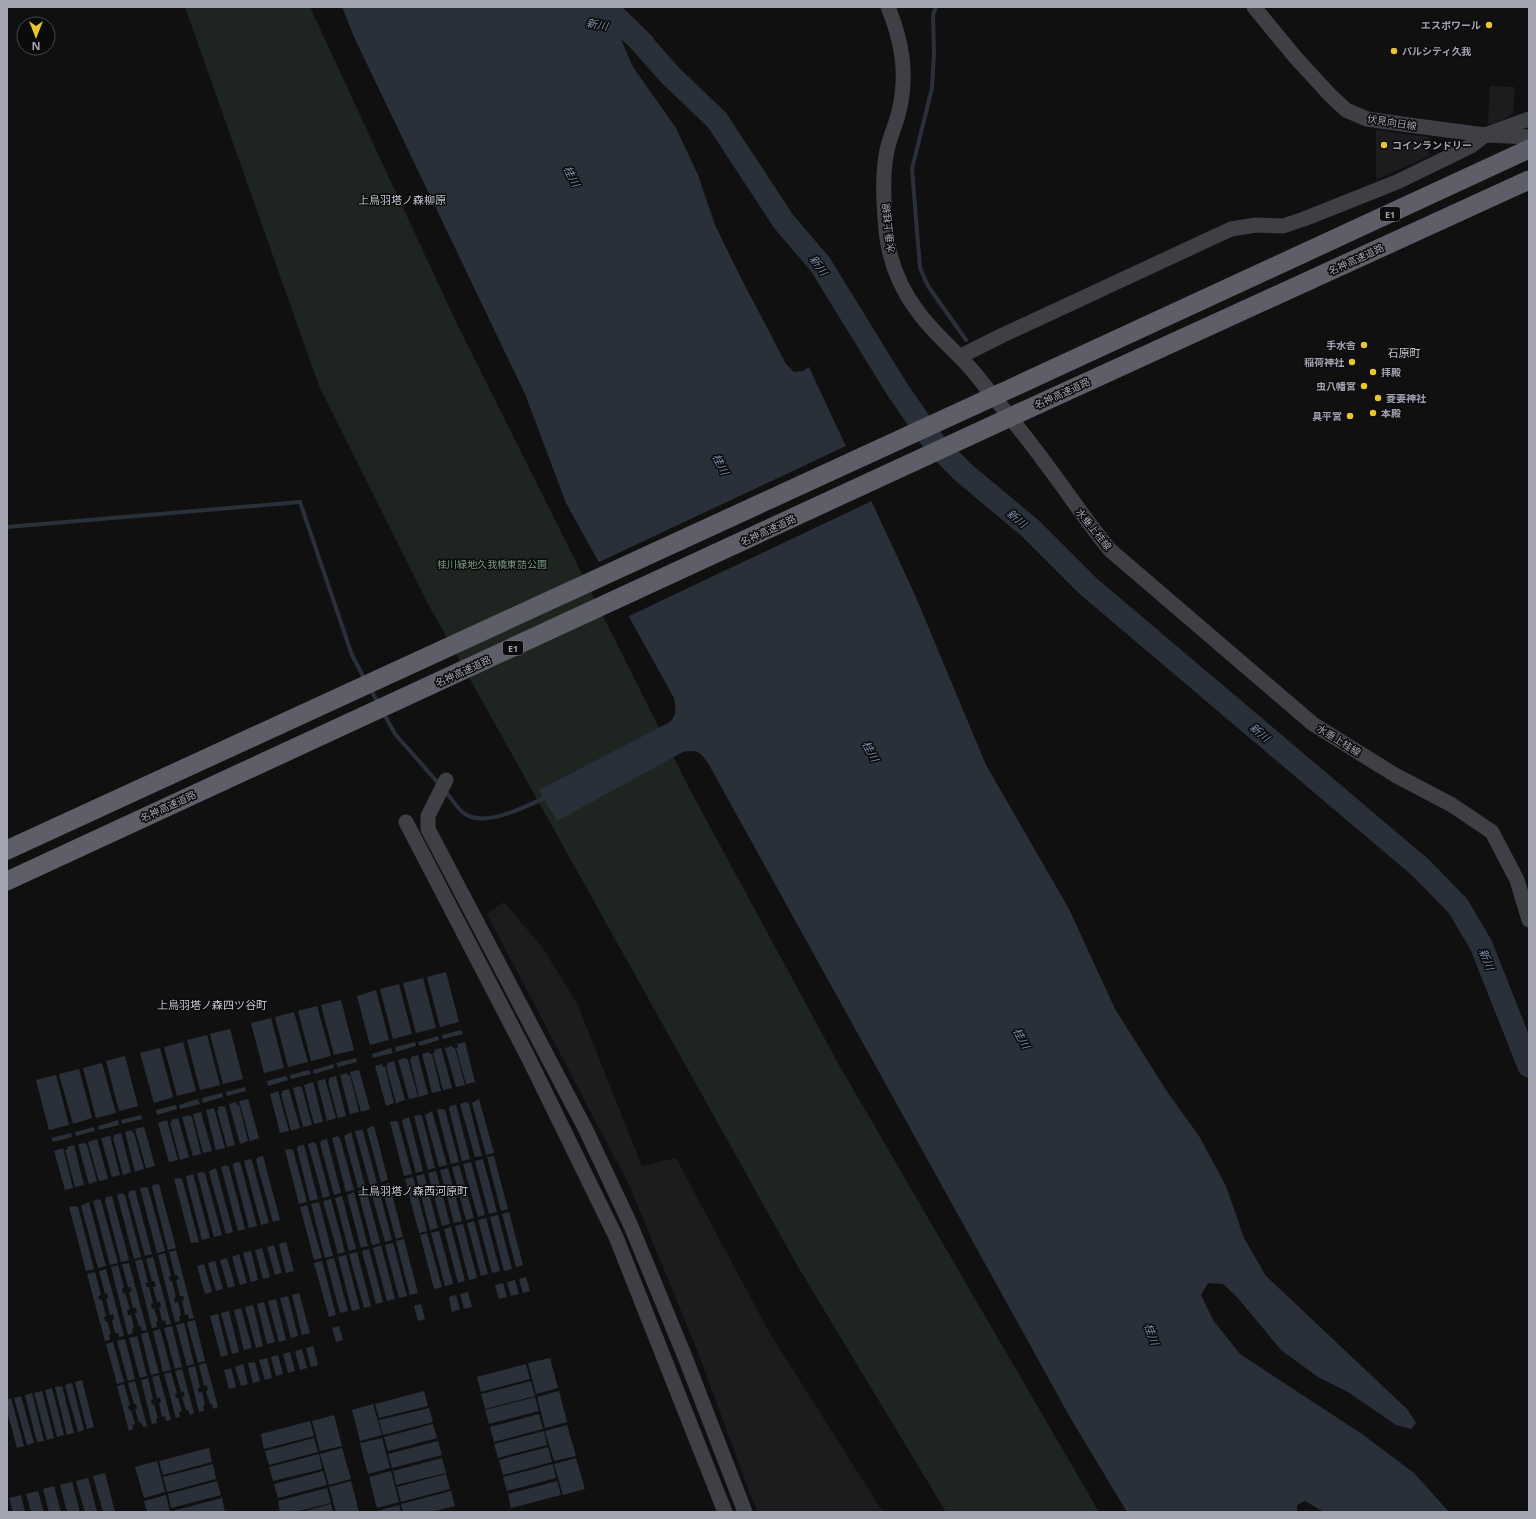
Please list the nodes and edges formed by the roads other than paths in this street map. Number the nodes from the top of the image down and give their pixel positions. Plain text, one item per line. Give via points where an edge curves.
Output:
1 (888, 7) edge
2 (1254, 7) edge
3 (1529, 119) edge
4 (1485, 135) junction
5 (1529, 137) edge
6 (1529, 150) edge
7 (1529, 180) edge
8 (961, 356) junction
9 (446, 780) dead end
10 (406, 822) dead end
11 (7, 850) edge
12 (7, 881) edge
13 (1529, 920) edge
14 (725, 1512) edge
15 (745, 1512) edge

1 - 8 street, 水垂上桂線 via 902,49 904,71 899,111 886,154 884,176 888,248 899,281 916,309 944,342
2 - 4 street, 伏見向日線 via 1300,63 1346,110 1367,119
3 - 4 street
4 - 5 street, 伏見向日線
4 - 8 street via 1471,146 1397,182 1304,219 1283,226 1256,225 1231,230
6 - 11 highway, E1, bridge
7 - 12 highway, 名神高速道路 / E1, bridge via 1018,413
8 - 13 street, 水垂上桂線 via 1110,550 1313,724 1395,775 1452,805 1492,832 1517,880
9 - 15 street via 428,816 428,829 586,1130 631,1226
10 - 14 street via 529,1059 616,1237

